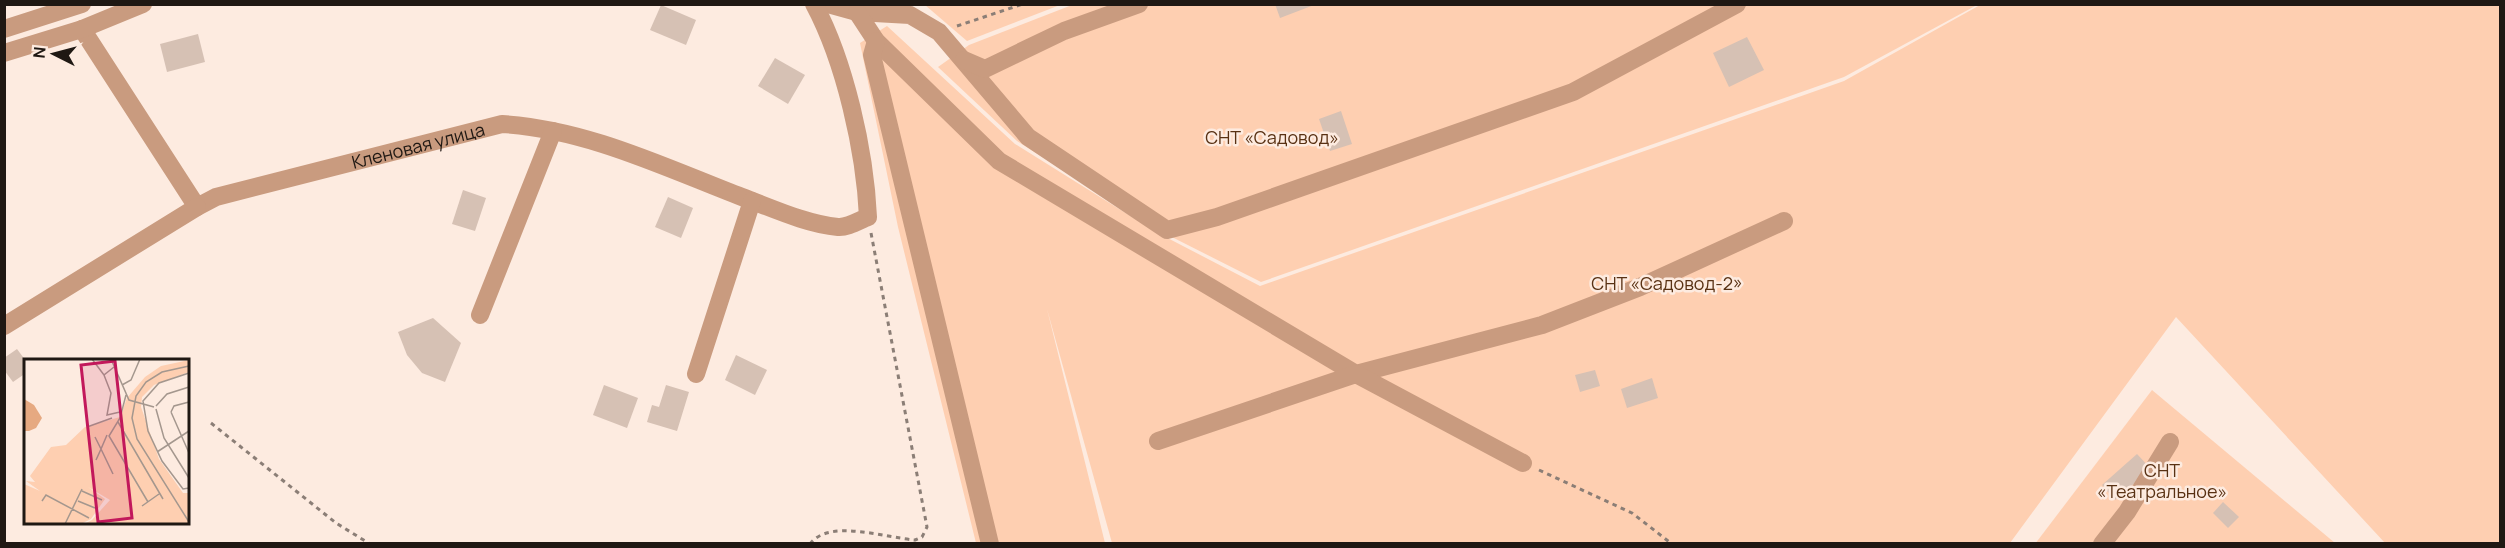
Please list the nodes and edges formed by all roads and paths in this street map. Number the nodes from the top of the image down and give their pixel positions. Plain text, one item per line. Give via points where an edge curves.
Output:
1 (82, 4) edge
2 (143, 4) edge
3 (814, 4) edge
4 (828, 4) edge
5 (1023, 4) edge
6 (1139, 4) edge
7 (1737, 4) edge
8 (857, 12) junction
9 (4, 29) edge
10 (82, 29) junction
11 (939, 32) junction
12 (876, 41) junction
13 (4, 53) edge
14 (960, 59) junction
15 (553, 131) junction
16 (752, 201) junction
17 (197, 207) junction
18 (868, 217) junction
19 (1784, 220) dead end
20 (480, 315) dead end
21 (4, 326) edge
22 (696, 374) dead end
23 (1356, 374) junction
24 (211, 423) dead end
25 (1158, 441) dead end
26 (2170, 442) dead end
27 (1523, 463) joint
28 (370, 543) edge
29 (810, 543) edge
30 (990, 543) edge
31 (1672, 543) edge
32 (2102, 543) edge

1 - 9 street
2 - 10 street
3 - 18 street via 828,30 856,127
4 - 8 street
5 - 11 path
6 - 14 street via 1064,31 986,69
7 - 14 street via 1573,92 1217,217 1167,230 1028,137
8 - 11 street via 910,15
8 - 12 street
10 - 13 street
10 - 17 street
11 - 14 street
12 - 23 street via 999,161
12 - 30 street via 872,55
15 - 16 street, Кленовая улица via 595,140
15 - 17 street, Кленовая улица via 502,124 216,197
15 - 20 street
16 - 18 street, Кленовая улица via 840,228
16 - 22 street
17 - 21 street, Кленовая улица
18 - 29 path via 927,527 922,537 915,540 843,530 829,531
19 - 23 street via 1640,287 1542,325
23 - 25 street
23 - 27 street
24 - 28 path via 336,523
26 - 32 street via 2127,512
27 - 31 path via 1632,513

